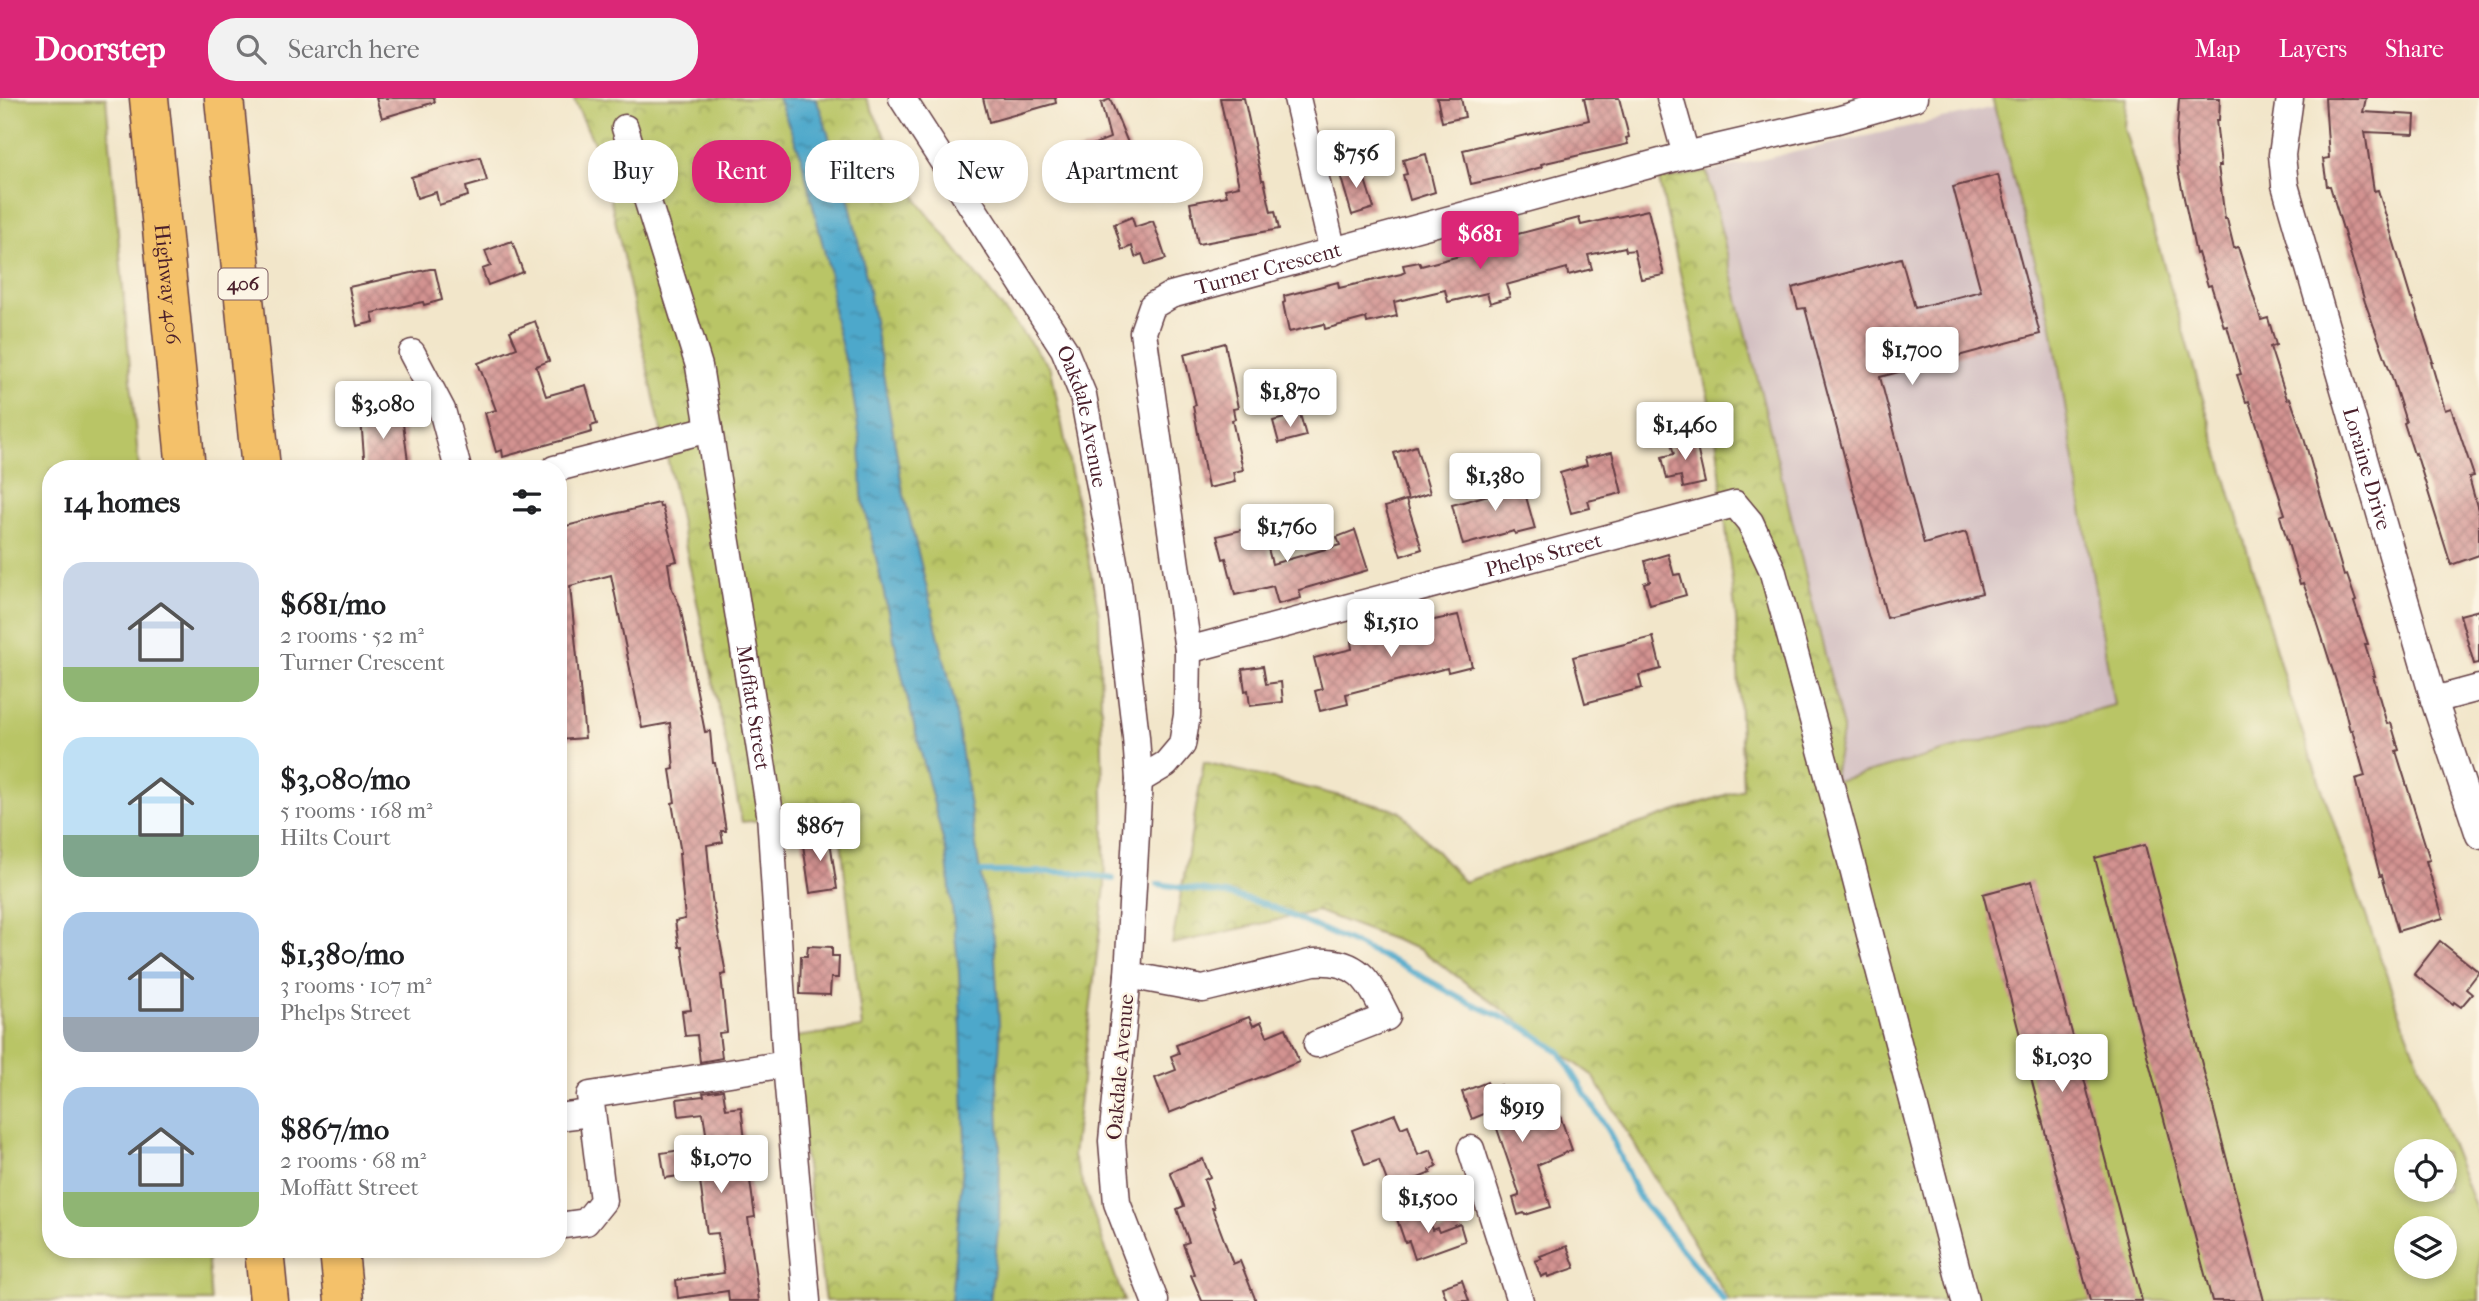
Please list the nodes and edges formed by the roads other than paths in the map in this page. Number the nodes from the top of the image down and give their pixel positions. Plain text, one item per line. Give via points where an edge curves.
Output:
1 (149, 98) edge
2 (224, 98) edge
3 (902, 98) edge
4 (1297, 98) edge
5 (1670, 98) edge
6 (1914, 98) edge
7 (2290, 98) edge
8 (625, 128) dead end
9 (1686, 155) junction
10 (1333, 252) junction
11 (412, 353) dead end
12 (709, 429) junction
13 (185, 460) edge
14 (260, 460) edge
15 (456, 460) edge
16 (567, 466) edge
17 (1188, 650) junction
18 (2479, 688) edge
19 (2434, 700) junction
20 (1139, 780) junction
21 (2479, 835) edge
22 (1128, 975) junction
23 (1317, 1044) dead end
24 (786, 1065) junction
25 (591, 1113) junction
26 (567, 1116) edge
27 (1471, 1149) dead end
28 (567, 1225) edge
29 (265, 1258) edge
30 (340, 1258) edge
31 (269, 1301) edge
32 (344, 1301) edge
33 (807, 1301) edge
34 (1156, 1301) edge
35 (1520, 1301) edge
36 (1965, 1301) edge

1 - 13 highway, Highway 406
2 - 14 highway, 406
3 - 20 street, Oakdale Avenue via 1064,349 1083,395 1118,583
4 - 10 street
5 - 9 street
6 - 9 street, Turner Crescent
7 - 19 street, Loraine Drive via 2282,155 2285,185
8 - 12 street, Moffatt Street via 699,366
9 - 10 street, Turner Crescent
10 - 17 street, Turner Crescent via 1171,295 1152,306 1143,332
11 - 15 street via 442,410
12 - 16 street
12 - 24 street, Moffatt Street via 770,813
17 - 20 street, Turner Crescent via 1182,746 1166,764
17 - 36 street, Phelps Street via 1735,504 1750,522 1772,569
18 - 19 street
19 - 21 street, Loraine Drive
20 - 22 street, Oakdale Avenue
22 - 23 street via 1203,989 1314,962 1340,964 1370,983 1387,1017
22 - 34 street, Oakdale Avenue via 1112,1141 1117,1203
24 - 25 street via 590,1095
24 - 33 street, Moffatt Street
25 - 26 street
25 - 28 street via 603,1200 586,1222
27 - 35 street
29 - 31 highway
30 - 32 highway

